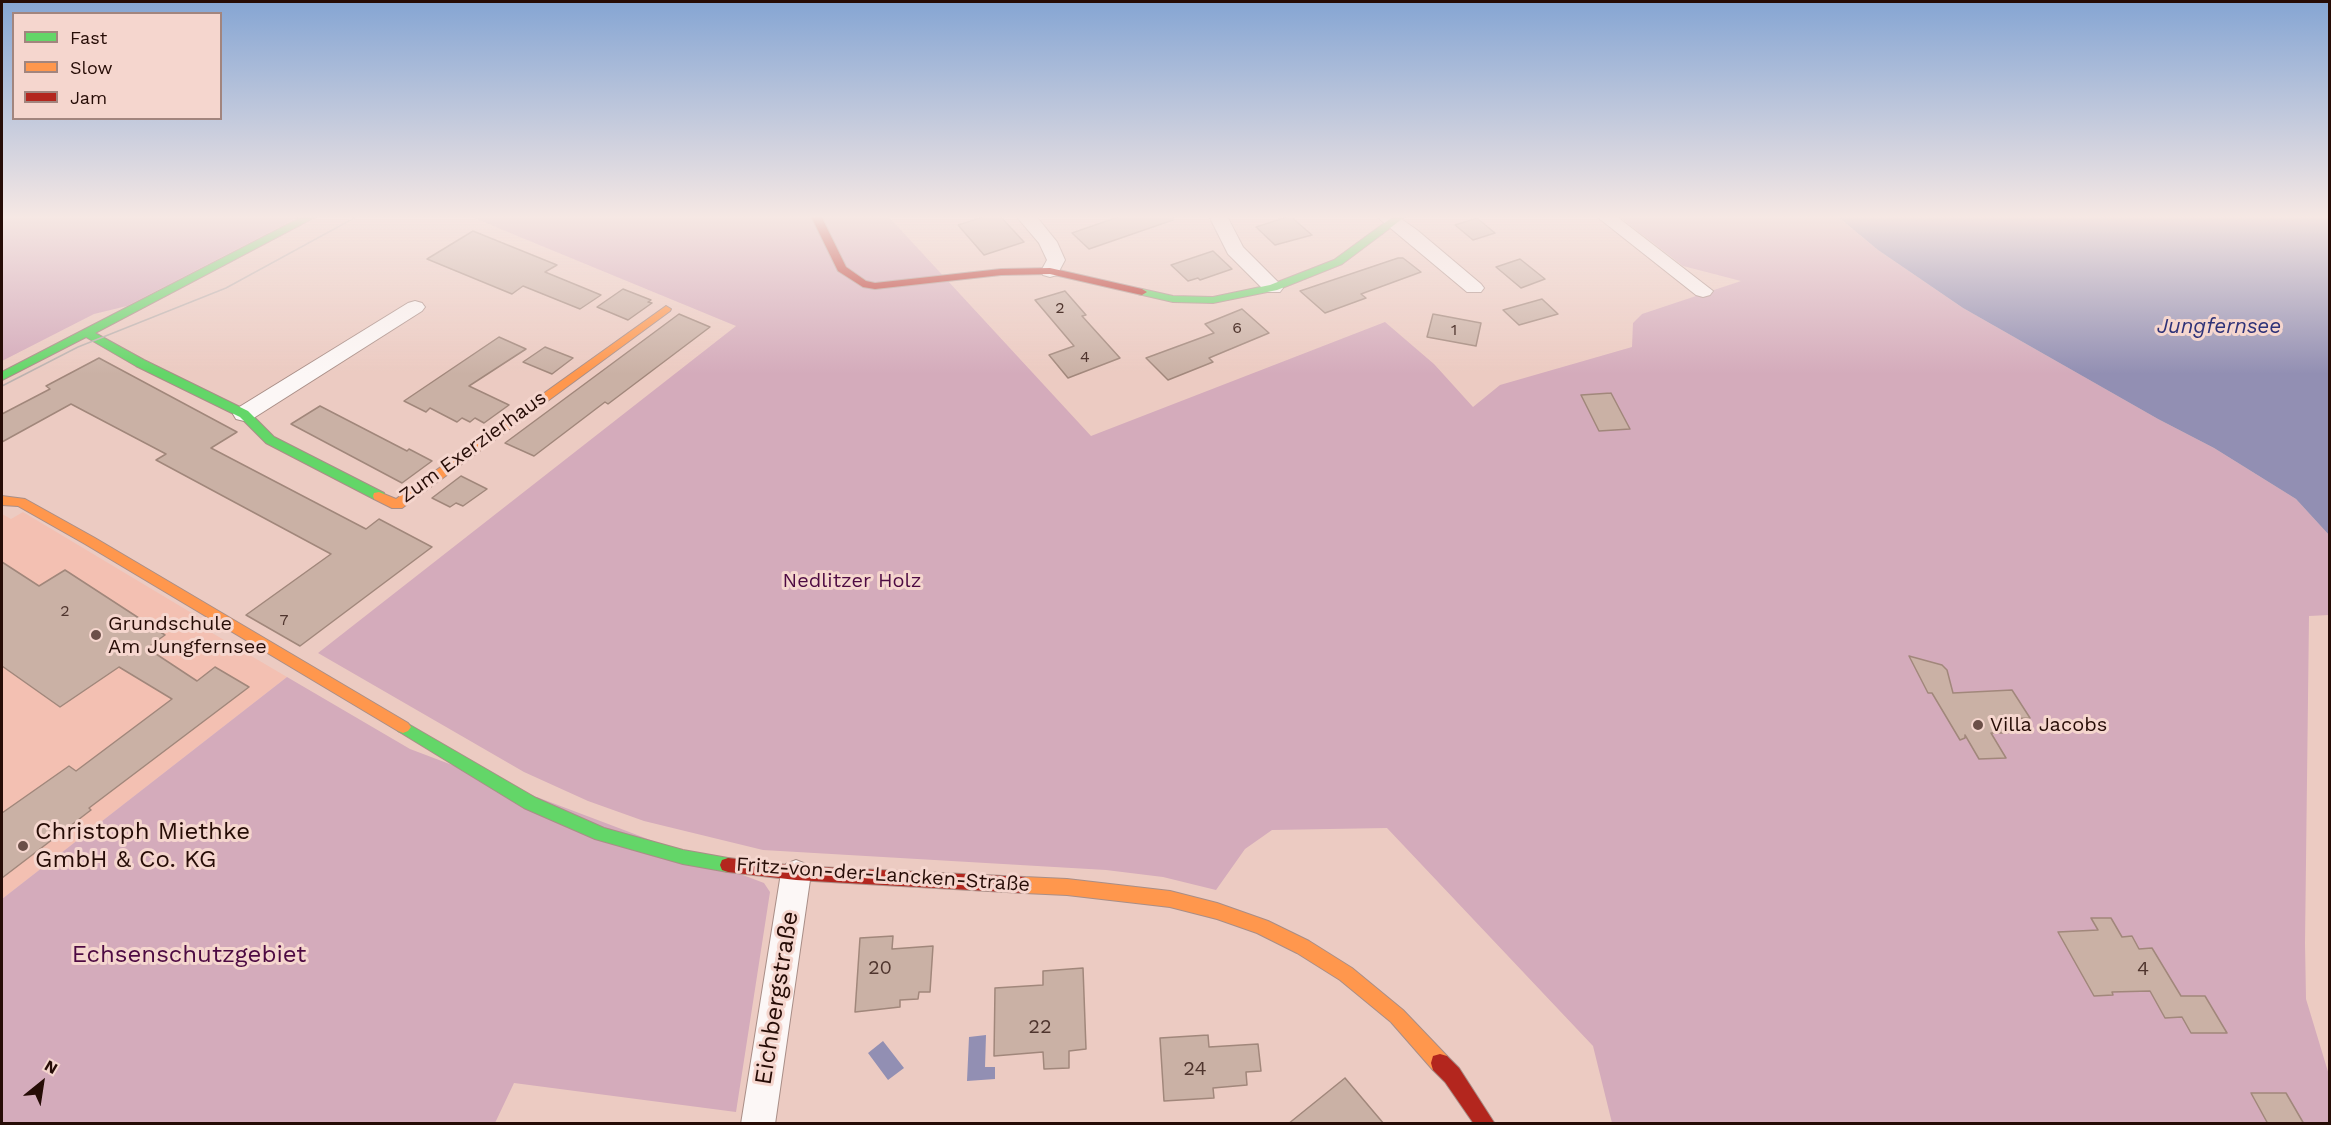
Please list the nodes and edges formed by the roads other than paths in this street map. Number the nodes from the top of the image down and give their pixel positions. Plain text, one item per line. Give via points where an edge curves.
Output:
1 (211, 268) edge
2 (842, 268) edge
3 (1254, 268) edge
4 (1322, 268) edge
5 (1451, 268) edge
6 (1674, 268) edge
7 (1050, 271) joint
8 (1273, 288) junction
9 (1474, 288) dead end
10 (1703, 291) dead end
11 (415, 307) dead end
12 (666, 309) dead end
13 (87, 333) junction
14 (2, 376) edge
15 (244, 414) junction
16 (2, 501) edge
17 (796, 873) junction
18 (758, 1124) edge
19 (1486, 1124) edge

1 - 13 street
2 - 7 street via 863,284 875,286 1001,272
3 - 8 street
4 - 8 street
5 - 9 street
6 - 10 street
7 - 8 street via 1173,299 1213,300
11 - 15 street
12 - 15 street, Zum Exerzierhaus via 397,505 270,440
13 - 14 street
13 - 15 street, Zum Exerzierhaus
16 - 17 street, Fritz-von-der-Lancken-Straße via 20,502 90,541 530,803 644,847 736,867
17 - 18 street, Eichbergstraße
17 - 19 street, Fritz-von-der-Lancken-Straße via 1067,887 1170,899 1262,927 1346,974 1397,1016 1452,1076

